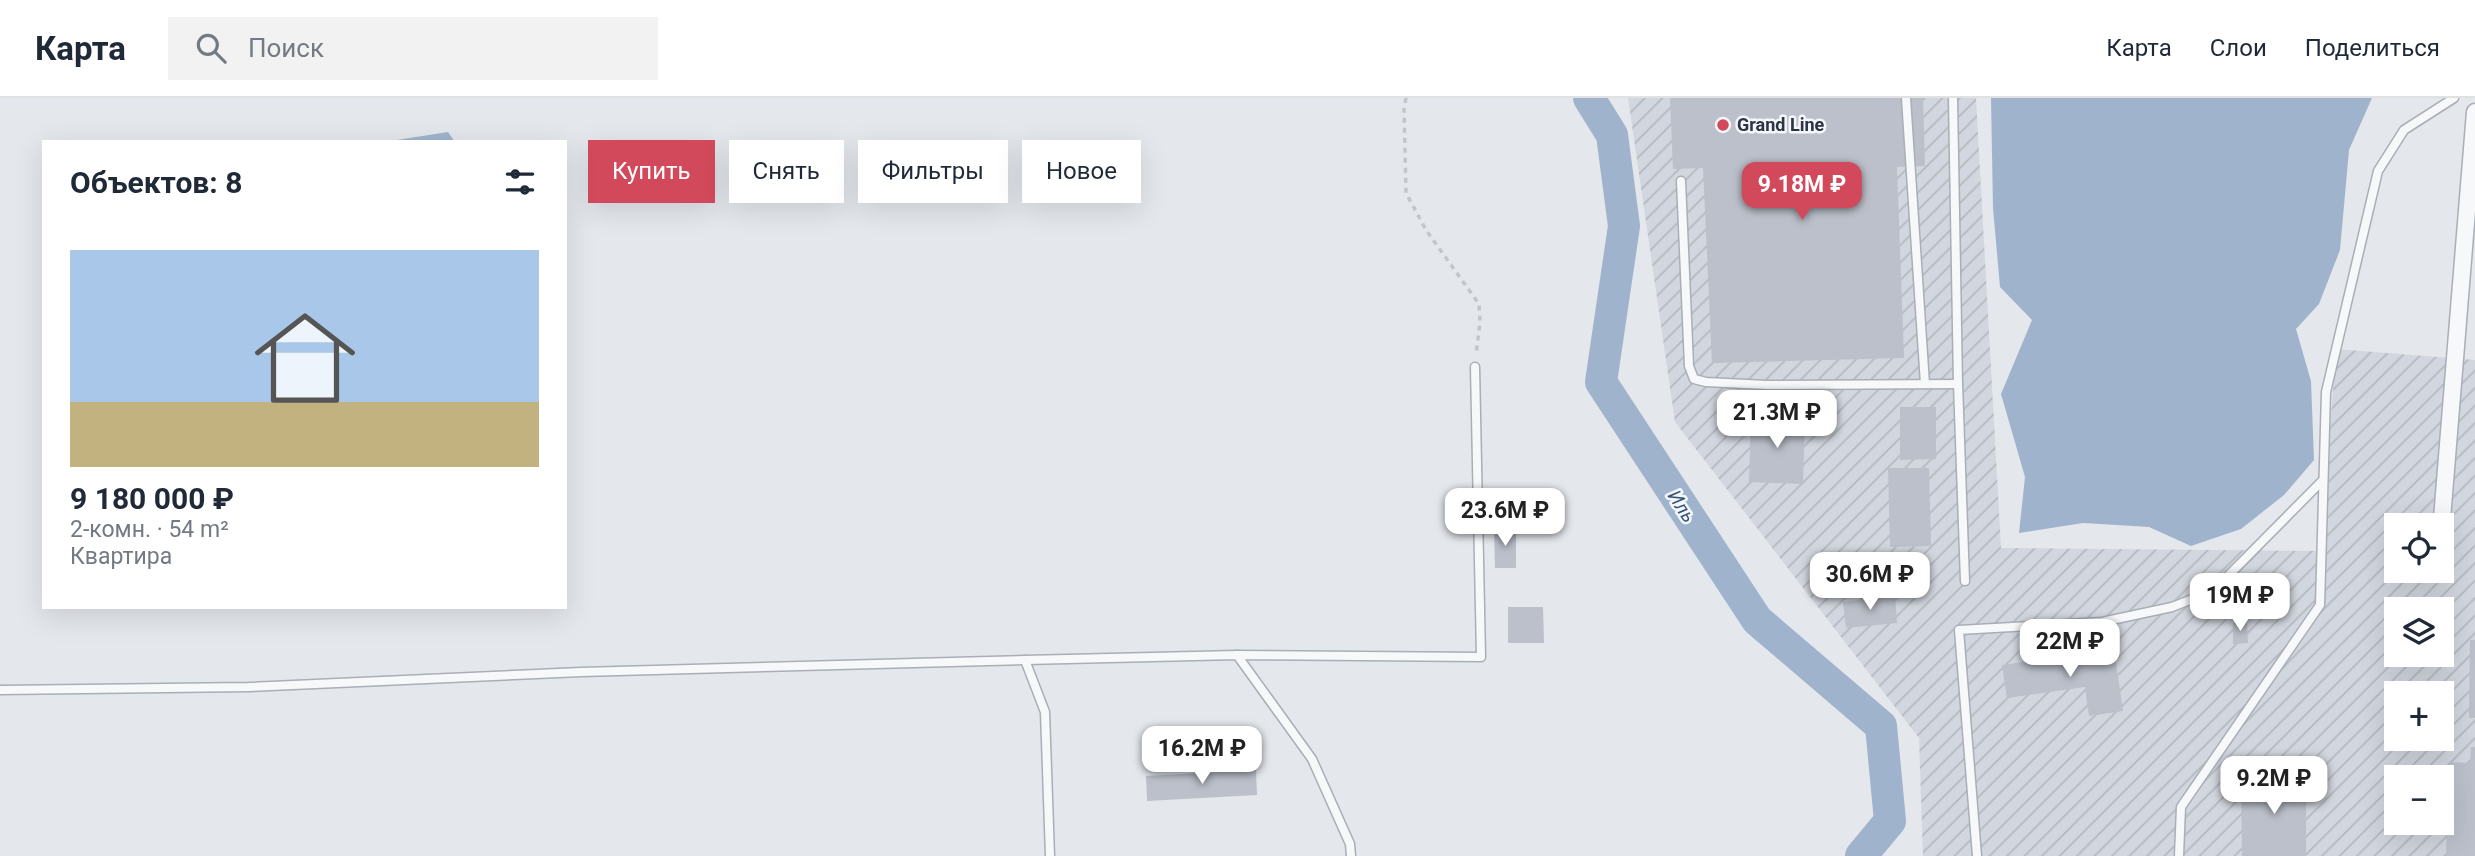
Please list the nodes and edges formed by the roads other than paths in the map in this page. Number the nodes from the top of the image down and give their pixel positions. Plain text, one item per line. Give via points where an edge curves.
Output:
1 (1906, 98) edge
2 (1953, 98) edge
3 (2454, 98) edge
4 (2475, 112) edge
5 (1681, 181) dead end
6 (1475, 367) road end
7 (1925, 384) junction
8 (1958, 384) junction
9 (2323, 480) junction
10 (2442, 513) edge
11 (1965, 581) dead end
12 (1237, 655) junction
13 (1025, 660) junction
14 (0, 690) edge
15 (1050, 856) edge
16 (1351, 856) edge
17 (1977, 856) edge
18 (2179, 856) edge

1 - 7 lane
2 - 8 lane
3 - 9 lane via 2404,130 2378,171 2326,392
4 - 10 street
5 - 7 lane via 1689,366 1694,379 1767,385
6 - 12 lane via 1480,657
7 - 8 lane
8 - 11 lane
9 - 17 lane via 2213,591 2172,607 2102,622 1959,630
9 - 18 lane via 2319,605 2181,807
12 - 13 lane
12 - 16 lane via 1311,759 1350,844
13 - 14 lane via 595,671 248,687
13 - 15 lane via 1045,712

